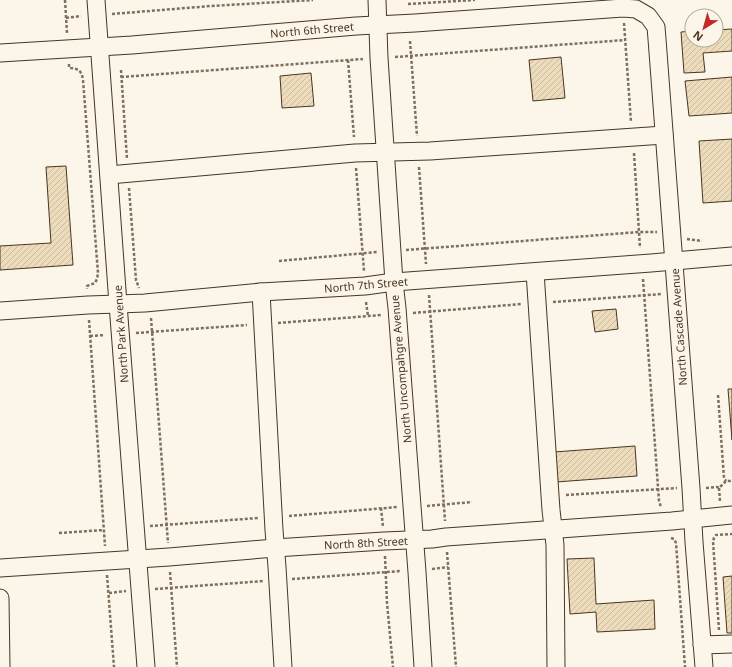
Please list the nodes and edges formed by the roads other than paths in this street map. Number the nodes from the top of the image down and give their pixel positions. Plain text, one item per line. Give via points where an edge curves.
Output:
1 (377, 0) edge
2 (645, 6) edge
3 (97, 8) edge
4 (623, 8) joint
5 (378, 25) junction
6 (100, 47) junction
7 (0, 53) edge
8 (664, 135) junction
9 (386, 153) junction
10 (109, 175) junction
11 (732, 256) edge
12 (674, 261) junction
13 (535, 272) junction
14 (394, 282) junction
15 (261, 292) junction
16 (118, 304) junction
17 (0, 311) edge
18 (732, 515) edge
19 (693, 518) junction
20 (553, 529) junction
21 (414, 540) junction
22 (275, 548) junction
23 (138, 559) junction
24 (0, 568) edge
25 (0, 598) edge
26 (726, 644) edge
27 (702, 645) junction
28 (2, 667) edge
29 (146, 667) edge
30 (283, 667) edge
31 (423, 667) edge
32 (556, 667) edge
33 (704, 667) edge

1 - 5 street, North Uncompahgre Avenue
2 - 4 street, North Cascade Avenue via 636,9
2 - 8 street, North Cascade Avenue via 656,28
3 - 6 street, North Park Avenue
4 - 5 street, North 6th Street
5 - 6 street, North 6th Street
5 - 9 street, North Uncompahgre Avenue
6 - 7 street, North 6th Street
6 - 10 street, North Park Avenue
8 - 9 street
8 - 12 street, North Cascade Avenue
9 - 10 street via 355,153
9 - 14 street, North Uncompahgre Avenue
10 - 16 street, North Park Avenue
11 - 12 street, North 7th Street
12 - 13 street, North 7th Street
12 - 19 street, North Cascade Avenue
13 - 14 street, North 7th Street
13 - 20 street
14 - 15 street, North 7th Street
14 - 21 street, North Uncompahgre Avenue
15 - 16 street, North 7th Street
15 - 22 street
16 - 17 street, North 7th Street
16 - 23 street, North Park Avenue
18 - 19 street, North 8th Street
19 - 20 street, North 8th Street
19 - 27 street, North Cascade Avenue
20 - 21 street, North 8th Street
20 - 32 street
21 - 22 street, North 8th Street
21 - 31 street, North Uncompahgre Avenue
22 - 23 street, North 8th Street
22 - 30 street
23 - 24 street, North 8th Street
23 - 29 street, North Park Avenue
25 - 28 street
26 - 27 street
27 - 33 street, North Cascade Avenue

